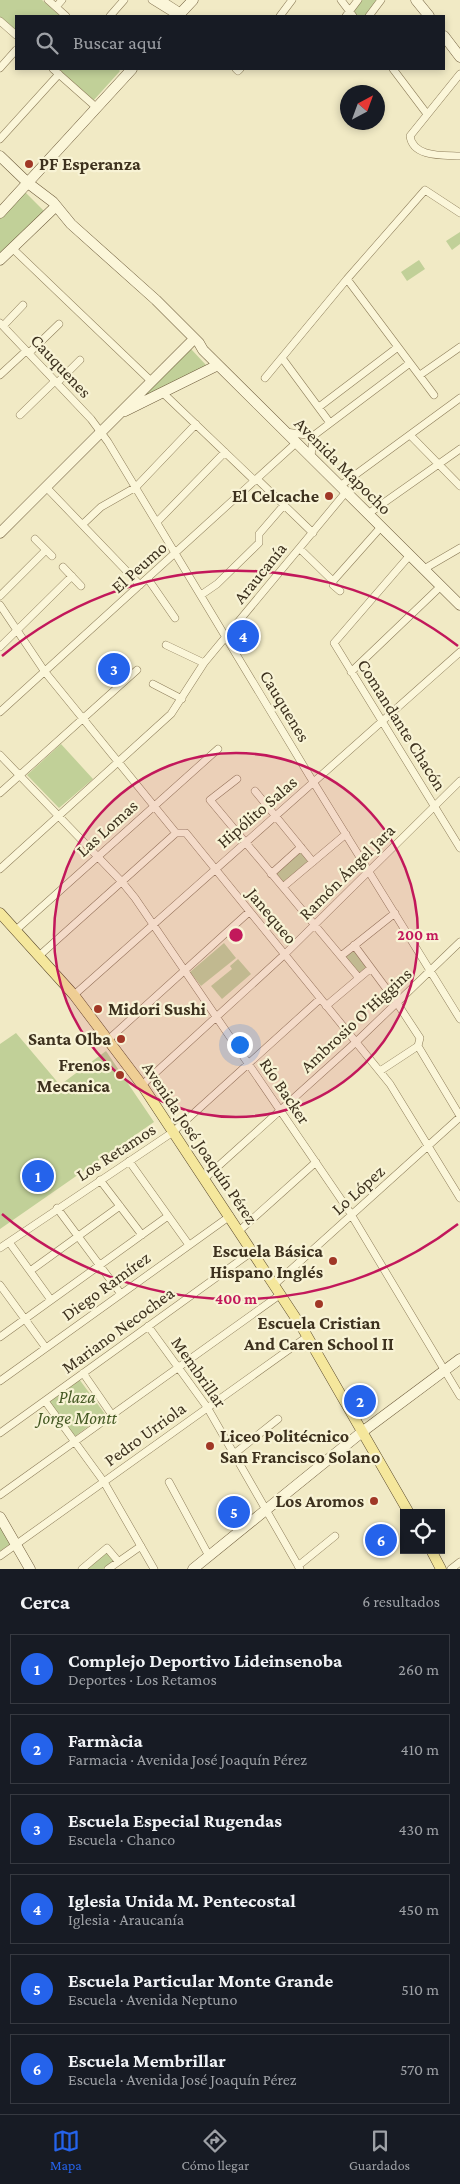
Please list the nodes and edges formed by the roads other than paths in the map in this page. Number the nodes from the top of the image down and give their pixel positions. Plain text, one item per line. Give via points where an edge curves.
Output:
1 (48, 0) edge
2 (62, 0) edge
3 (124, 0) edge
4 (152, 0) edge
5 (162, 0) edge
6 (193, 0) edge
7 (292, 0) edge
8 (341, 0) edge
9 (358, 0) edge
10 (381, 0) edge
11 (416, 0) edge
12 (56, 7) junction
13 (65, 15) edge
14 (111, 15) edge
15 (181, 15) edge
16 (281, 15) edge
17 (350, 15) edge
18 (371, 15) edge
19 (428, 15) edge
20 (0, 21) edge
21 (15, 34) edge
22 (445, 37) edge
23 (15, 51) edge
24 (460, 57) edge
25 (0, 68) edge
26 (129, 70) edge
27 (394, 70) edge
28 (56, 71) edge
29 (460, 74) edge
30 (97, 108) junction
31 (427, 114) junction
32 (0, 139) edge
33 (0, 156) edge
34 (460, 156) edge
35 (28, 183) junction
36 (52, 206) junction
37 (0, 213) edge
38 (460, 213) edge
39 (12, 248) junction
40 (0, 260) edge
41 (347, 279) junction
42 (142, 289) junction
43 (24, 305) dead end
44 (1, 324) edge
45 (59, 324) dead end
46 (190, 344) junction
47 (398, 346) junction
48 (460, 347) edge
49 (203, 350) junction
50 (28, 352) junction
51 (282, 358) junction
52 (80, 360) dead end
53 (410, 363) junction
54 (218, 365) junction
55 (0, 375) edge
56 (420, 375) junction
57 (265, 378) dead end
58 (151, 381) junction
59 (56, 382) junction
60 (163, 392) junction
61 (434, 395) dead end
62 (460, 398) edge
63 (319, 407) junction
64 (20, 415) dead end
65 (117, 415) junction
66 (330, 423) junction
67 (196, 424) junction
68 (101, 431) junction
69 (286, 432) junction
70 (410, 435) junction
71 (313, 436) junction
72 (296, 443) junction
73 (460, 449) edge
74 (225, 452) junction
75 (311, 457) junction
76 (439, 464) junction
77 (256, 480) junction
78 (46, 486) junction
79 (460, 486) edge
80 (136, 487) junction
81 (343, 489) junction
82 (284, 505) junction
83 (368, 514) junction
84 (157, 522) junction
85 (83, 524) junction
86 (381, 527) junction
87 (0, 533) edge
88 (313, 533) junction
89 (35, 539) dead end
90 (460, 548) edge
91 (300, 549) junction
92 (46, 550) junction
93 (176, 553) junction
94 (410, 555) junction
95 (52, 556) dead end
96 (63, 567) dead end
97 (424, 570) junction
98 (72, 576) junction
99 (148, 579) junction
100 (333, 581) junction
101 (140, 585) junction
102 (81, 586) dead end
103 (441, 586) junction
104 (340, 592) dead end
105 (201, 595) junction
106 (0, 596) edge
107 (0, 605) edge
108 (460, 605) edge
109 (176, 618) dead end
110 (17, 630) junction
111 (227, 638) junction
112 (166, 645) dead end
113 (0, 647) edge
114 (460, 652) edge
115 (204, 663) junction
116 (136, 670) dead end
117 (45, 672) junction
118 (352, 672) junction
119 (154, 684) dead end
120 (182, 699) junction
121 (0, 712) edge
122 (83, 719) junction
123 (382, 722) junction
124 (218, 749) dead end
125 (0, 755) edge
126 (118, 762) junction
127 (20, 776) junction
128 (237, 779) dead end
129 (460, 781) edge
130 (314, 782) junction
131 (255, 791) dead end
132 (0, 793) edge
133 (434, 806) junction
134 (154, 807) junction
135 (275, 815) junction
136 (58, 816) junction
137 (176, 834) junction
138 (346, 834) junction
139 (245, 842) junction
140 (301, 847) junction
141 (460, 848) edge
142 (98, 857) junction
143 (313, 862) junction
144 (0, 869) edge
145 (214, 869) junction
146 (369, 872) junction
147 (272, 874) junction
148 (122, 882) junction
149 (283, 887) junction
150 (249, 912) junction
151 (394, 913) junction
152 (2, 918) edge
153 (152, 924) junction
154 (315, 925) junction
155 (16, 930) junction
156 (460, 942) edge
157 (354, 946) junction
158 (40, 955) junction
159 (284, 955) junction
160 (341, 956) junction
161 (371, 968) junction
162 (184, 971) junction
163 (430, 971) junction
164 (359, 978) junction
165 (74, 994) junction
166 (320, 999) junction
167 (397, 1003) junction
168 (326, 1006) junction
169 (216, 1018) junction
170 (460, 1019) edge
171 (109, 1039) junction
172 (356, 1042) junction
173 (418, 1046) junction
174 (248, 1064) junction
175 (380, 1070) junction
176 (142, 1085) junction
177 (280, 1110) junction
178 (460, 1116) edge
179 (173, 1132) junction
180 (429, 1146) junction
181 (129, 1161) junction
182 (316, 1162) junction
183 (204, 1179) junction
184 (100, 1180) junction
185 (460, 1198) edge
186 (120, 1206) junction
187 (58, 1208) junction
188 (168, 1216) junction
189 (230, 1216) junction
190 (351, 1216) junction
191 (239, 1231) junction
192 (142, 1235) junction
193 (78, 1236) junction
194 (9, 1242) junction
195 (189, 1245) junction
196 (0, 1248) edge
197 (253, 1251) junction
198 (100, 1265) junction
199 (30, 1271) junction
200 (275, 1284) junction
201 (1, 1290) edge
202 (121, 1294) junction
203 (281, 1294) junction
204 (51, 1300) junction
205 (25, 1319) junction
206 (148, 1326) junction
207 (308, 1336) junction
208 (0, 1337) edge
209 (46, 1348) junction
210 (460, 1359) edge
211 (178, 1368) junction
212 (444, 1371) junction
213 (83, 1373) junction
214 (0, 1381) edge
215 (460, 1396) edge
216 (45, 1400) junction
217 (208, 1408) junction
218 (112, 1415) junction
219 (278, 1418) dead end
220 (362, 1432) junction
221 (0, 1433) edge
222 (75, 1442) junction
223 (234, 1454) junction
224 (104, 1482) junction
225 (169, 1482) dead end
226 (0, 1495) edge
227 (407, 1509) edge
228 (266, 1510) junction
229 (0, 1517) edge
230 (335, 1536) dead end
231 (16, 1544) junction
232 (141, 1546) junction
233 (433, 1554) edge
234 (0, 1556) edge
235 (209, 1556) junction
236 (118, 1561) junction
237 (460, 1562) edge
238 (199, 1567) edge
239 (299, 1568) edge
240 (30, 1569) edge
241 (83, 1569) edge
242 (108, 1569) edge
243 (154, 1569) edge
244 (442, 1569) edge
245 (451, 1569) edge

1 - 12 street
2 - 12 street
3 - 14 street
4 - 15 street
5 - 15 street
6 - 15 main road
7 - 16 street
8 - 17 street
9 - 17 street
10 - 18 street
11 - 19 main road
12 - 13 street
20 - 21 street
22 - 24 main road
23 - 25 street
26 - 30 main road
27 - 31 street
28 - 30 street
28 - 32 street
29 - 31 street
30 - 35 main road
31 - 34 street via 411,133 412,141 424,153
33 - 35 main road, Avenida Mapocho
35 - 36 main road, Avenida Mapocho
35 - 37 main road
36 - 39 main road
36 - 42 main road, Avenida Mapocho
38 - 41 street via 425,190
39 - 40 main road
39 - 58 street
41 - 47 street
41 - 51 street
42 - 46 main road, Avenida Mapocho via 149,302
42 - 49 main road, Avenida Mapocho
43 - 44 street
44 - 50 street, Cauquenes
45 - 50 street
46 - 49 main road, Avenida Mapocho
46 - 58 main road
47 - 53 street
47 - 63 street
48 - 56 street
49 - 54 main road, Avenida Mapocho
50 - 55 street
50 - 59 street, Cauquenes
51 - 57 street
51 - 63 street
52 - 59 street
53 - 56 street
53 - 66 street
54 - 60 main road
54 - 69 main road, Avenida Mapocho
56 - 61 street
58 - 65 main road
59 - 64 street
59 - 68 street, Cauquenes
60 - 65 main road
60 - 67 street
62 - 70 street, Araucanía
63 - 66 street
65 - 68 main road
66 - 71 street
67 - 74 street
67 - 80 street
68 - 78 main road
68 - 80 street, Cauquenes
69 - 71 street
69 - 72 main road, Avenida Mapocho
70 - 76 street
70 - 81 street, Araucanía
71 - 75 street
72 - 75 main road, Avenida Mapocho
72 - 77 street, El Peumo
73 - 76 street
74 - 77 street
74 - 84 street
75 - 81 main road, Avenida Mapocho
76 - 79 street
76 - 83 street
77 - 82 street
77 - 93 street, El Peumo
78 - 85 street
78 - 87 main road
80 - 84 street, Cauquenes
80 - 85 street via 101,507
81 - 83 main road, Avenida Mapocho
81 - 88 street, Araucanía
82 - 88 street
82 - 105 street via 259,534 257,545
83 - 86 main road, Avenida Mapocho
84 - 93 street, Cauquenes
85 - 101 street
86 - 94 main road, Avenida Mapocho
86 - 100 street
88 - 91 street, Araucanía
89 - 92 street
90 - 97 street
91 - 100 street
91 - 111 street, Araucanía
92 - 95 street
92 - 106 street
93 - 99 street, El Peumo
93 - 105 street, Cauquenes
94 - 97 main road, Avenida Mapocho
94 - 118 street, Comandante Chacón via 334,643
96 - 98 street
97 - 103 main road, Avenida Mapocho
98 - 102 street
98 - 110 street
99 - 101 street, El Peumo
99 - 109 street
100 - 104 street
101 - 117 street, El Peumo
103 - 108 main road, Avenida Mapocho
103 - 118 street
105 - 111 street, Cauquenes
107 - 110 street, Janequeo
110 - 113 street
110 - 117 street, Janequeo
111 - 115 street, Araucanía
111 - 130 street, Cauquenes
112 - 115 street
114 - 123 street, Hipólito Salas
115 - 120 street, Araucanía
116 - 122 street
117 - 121 street, El Peumo
117 - 122 street, Janequeo
118 - 123 street, Comandante Chacón
119 - 120 street
120 - 126 street, Araucanía via 171,714
122 - 126 street, Janequeo
122 - 127 street
123 - 130 street, Hipólito Salas
123 - 133 street, Comandante Chacón
124 - 134 street, Las Lomas
125 - 127 street, Río Backer
126 - 134 street, Janequeo
126 - 136 street, Araucanía
127 - 132 street
127 - 136 street, Río Backer
128 - 139 street via 210,800
129 - 133 street, Ramón Ángel Jara
130 - 135 street, Hipólito Salas
130 - 138 street, Cauquenes
131 - 135 street
133 - 141 street, Comandante Chacón
133 - 146 street, Ramón Ángel Jara
134 - 137 street, Janequeo
134 - 142 street, Las Lomas
135 - 139 street, Hipólito Salas
135 - 140 street
136 - 142 street, Río Backer
136 - 144 street, Araucanía
137 - 145 street, Janequeo via 186,833
137 - 148 street
138 - 143 street
138 - 146 street, Cauquenes
139 - 145 street, Hipólito Salas
139 - 147 street
140 - 143 street
140 - 147 street
142 - 148 street, Río Backer
142 - 155 street, Las Lomas
143 - 149 street
145 - 150 street, Janequeo
145 - 153 street, Hipólito Salas
146 - 151 street, Cauquenes
146 - 154 street, Ramón Ángel Jara
147 - 149 street
148 - 153 street, Río Backer
148 - 158 street
149 - 154 street
150 - 159 street, Janequeo
150 - 162 street
151 - 157 street
151 - 163 street, Cauquenes
152 - 155 main road, Avenida José Joaquín Pérez
153 - 162 street, Río Backer
153 - 165 street, Hipólito Salas
154 - 159 street, Ramón Ángel Jara
154 - 160 street
155 - 158 main road, Avenida José Joaquín Pérez
156 - 163 street, Ambrosio O'Higgins
157 - 160 street
157 - 161 street
158 - 165 main road, Avenida José Joaquín Pérez
159 - 166 street, Janequeo
159 - 169 street, Ramón Ángel Jara
160 - 164 street
161 - 164 street
161 - 167 street
162 - 169 street, Río Backer
162 - 171 street
163 - 167 street, Ambrosio O'Higgins
163 - 170 street, Cauquenes
164 - 168 street
165 - 171 main road, Avenida José Joaquín Pérez
166 - 168 street, Janequeo
166 - 174 street, Los Retamos
167 - 172 street, Ambrosio O'Higgins
167 - 173 street via 420,1038
168 - 172 street, Janequeo
169 - 174 street, Río Backer
169 - 176 street, Ramón Ángel Jara
171 - 176 main road, Avenida José Joaquín Pérez
172 - 175 street, Janequeo
172 - 177 street, Ambrosio O'Higgins
173 - 175 street
173 - 178 street
174 - 177 street, Río Backer
174 - 179 street, Los Retamos
175 - 180 street, Janequeo
176 - 179 main road, Avenida José Joaquín Pérez
177 - 182 street, Río Backer
177 - 183 street, Ambrosio O'Higgins
178 - 180 street, Lo López
179 - 181 street, Los Retamos
179 - 183 main road, Avenida José Joaquín Pérez
180 - 185 street, Janequeo
180 - 190 street, Lo López
181 - 184 street, Los Retamos
181 - 188 street
182 - 190 street, Río Backer
182 - 191 street
183 - 189 main road, Avenida José Joaquín Pérez
184 - 186 street
184 - 187 street, Los Retamos
186 - 192 street
186 - 193 street
187 - 193 street
187 - 194 street, Los Retamos
188 - 192 street
188 - 195 street
189 - 191 main road, Avenida José Joaquín Pérez
189 - 195 street, Diego Ramírez
190 - 200 street, Lo López
190 - 212 street, Río Backer
191 - 197 main road, Avenida José Joaquín Pérez
192 - 198 street
193 - 198 street
193 - 199 street
194 - 196 street, Los Retamos
194 - 199 street
195 - 202 street, Diego Ramírez
197 - 200 main road, Avenida José Joaquín Pérez
197 - 206 street, Mariano Necochea
198 - 202 street
198 - 204 street
199 - 204 street
200 - 203 main road, Avenida José Joaquín Pérez
201 - 205 street
202 - 209 street, Diego Ramírez
203 - 207 main road, Avenida José Joaquín Pérez
203 - 211 street
204 - 205 street
205 - 208 street
205 - 209 street
206 - 211 street, Membrillar
206 - 213 street, Mariano Necochea
207 - 217 street, Pedro Urriola
207 - 220 main road, Avenida José Joaquín Pérez
209 - 214 street, Diego Ramírez
210 - 212 main road
211 - 217 street, Membrillar
211 - 218 street
212 - 215 street, Río Backer
212 - 220 main road
213 - 216 street, Mariano Necochea
213 - 218 street
216 - 221 street, Mariano Necochea
216 - 222 street
217 - 223 street, Membrillar
217 - 224 street, Pedro Urriola
218 - 222 street
219 - 223 street
220 - 227 main road, Avenida José Joaquín Pérez
220 - 228 main road
222 - 224 street
222 - 226 street
223 - 228 street, Membrillar
224 - 231 street, Pedro Urriola
224 - 232 street
225 - 235 street
228 - 235 main road
228 - 239 street, Membrillar
229 - 231 main road
230 - 239 street, Membrillar
231 - 234 street, Pedro Urriola
231 - 240 main road
232 - 236 street
232 - 243 street
233 - 244 main road
235 - 238 main road
236 - 241 street via 107,1548
236 - 242 street
237 - 245 street

